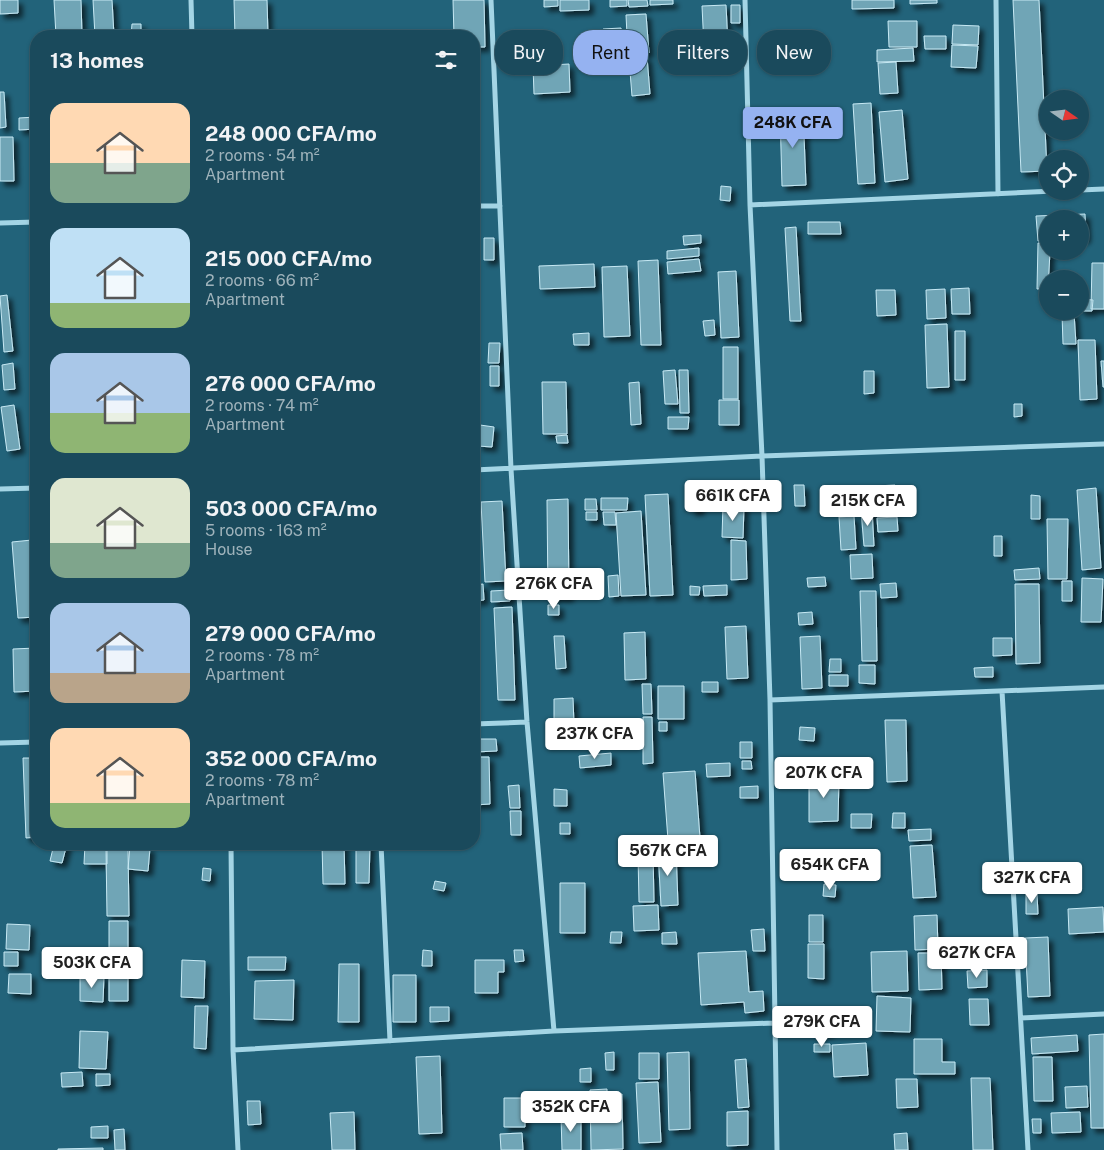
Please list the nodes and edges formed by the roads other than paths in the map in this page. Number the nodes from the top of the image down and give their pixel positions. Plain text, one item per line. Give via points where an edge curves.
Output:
1 (191, 0) edge
2 (491, 0) edge
3 (745, 0) edge
4 (996, 0) edge
5 (192, 30) edge
6 (1104, 189) edge
7 (1089, 190) edge
8 (1039, 192) edge
9 (998, 194) junction
10 (750, 205) junction
11 (480, 206) edge
12 (500, 206) junction
13 (30, 222) edge
14 (0, 224) edge
15 (1104, 444) edge
16 (762, 456) junction
17 (511, 469) junction
18 (480, 470) edge
19 (30, 488) edge
20 (0, 489) edge
21 (1104, 687) edge
22 (1002, 691) junction
23 (770, 700) junction
24 (527, 722) junction
25 (480, 724) edge
26 (30, 742) edge
27 (0, 743) edge
28 (231, 850) edge
29 (380, 850) edge
30 (1104, 1014) edge
31 (1021, 1018) junction
32 (774, 1023) junction
33 (554, 1031) junction
34 (390, 1041) junction
35 (233, 1050) junction
36 (238, 1150) edge
37 (777, 1150) edge
38 (1028, 1150) edge

1 - 5 street
2 - 12 street
3 - 10 street
4 - 9 street
6 - 7 street
8 - 9 street
9 - 10 street
10 - 16 street
11 - 12 street
12 - 17 street
13 - 14 street
15 - 16 street
16 - 17 street
16 - 23 street
17 - 18 street
17 - 24 street
19 - 20 street
21 - 22 street
22 - 23 street
22 - 31 street
23 - 32 street
24 - 25 street
24 - 33 street
26 - 27 street
28 - 35 street
29 - 34 street
30 - 31 street
31 - 38 street
32 - 33 street
32 - 37 street
33 - 34 street
34 - 35 street
35 - 36 street

